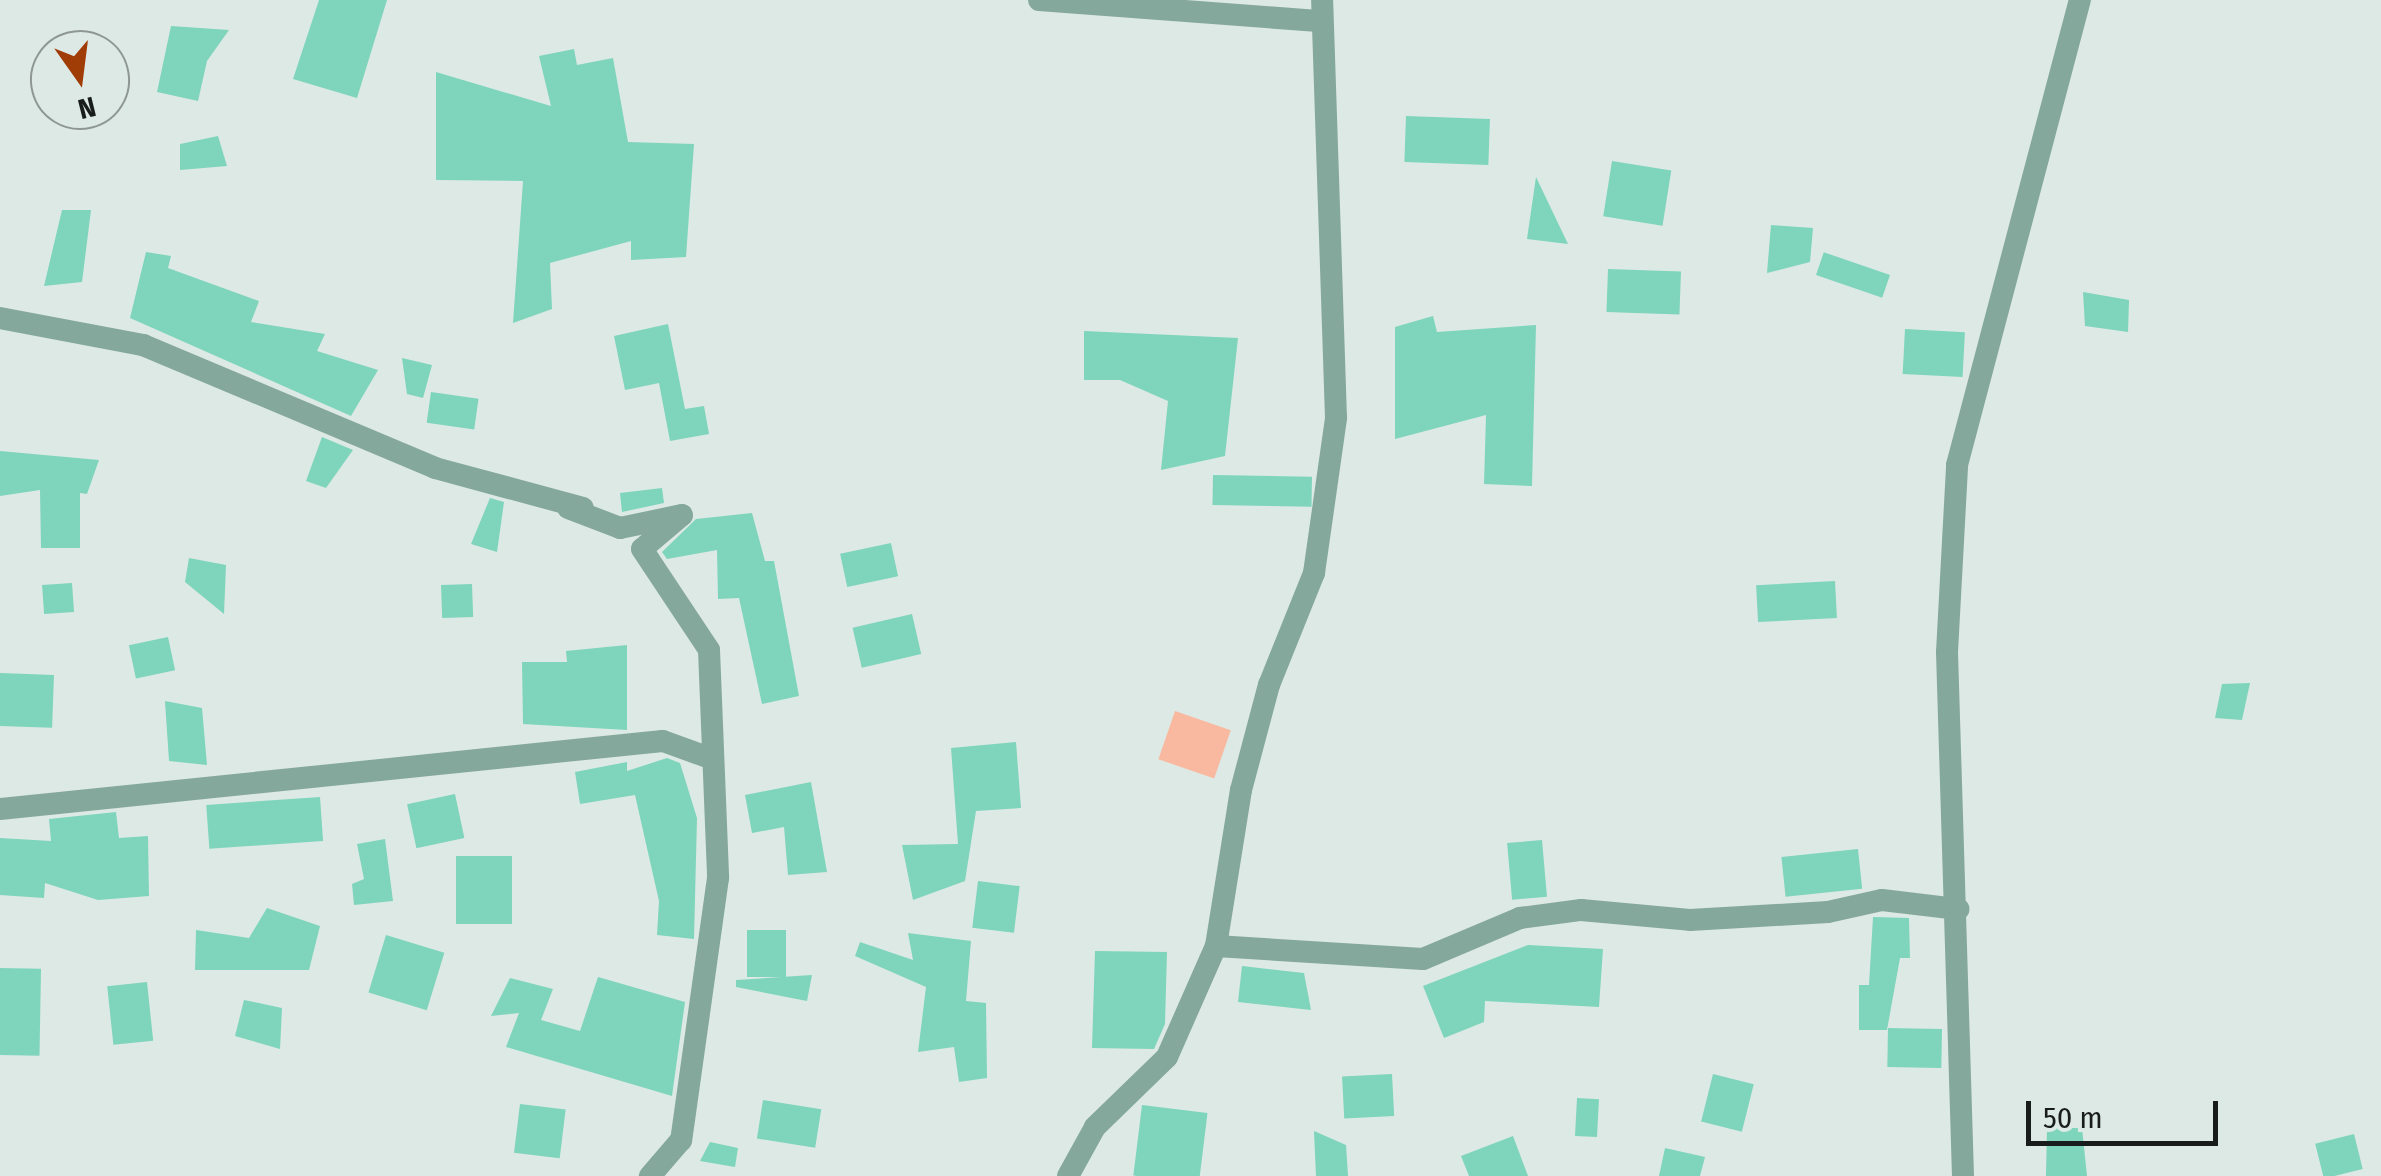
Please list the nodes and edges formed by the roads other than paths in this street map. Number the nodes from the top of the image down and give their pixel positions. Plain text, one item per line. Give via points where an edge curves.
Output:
1 (1039, 0) edge
2 (2080, 0) edge
3 (1322, 10) edge
4 (0, 318) edge
5 (710, 758) junction
6 (0, 809) edge
7 (1958, 908) junction
8 (1216, 946) junction
9 (650, 1176) edge
10 (1068, 1176) edge
11 (1963, 1176) edge

1 - 3 street
2 - 7 street via 1957,465 1947,652
3 - 8 street via 1336,418 1314,573 1269,685 1241,790
4 - 5 street via 143,345 435,468 580,508 620,528 682,516 642,548 709,650
5 - 6 street via 663,741
5 - 9 street via 718,878 681,1140
7 - 8 street via 1882,900 1828,912 1690,920 1580,910 1520,918 1423,959
7 - 11 street
8 - 10 street via 1167,1057 1095,1127

